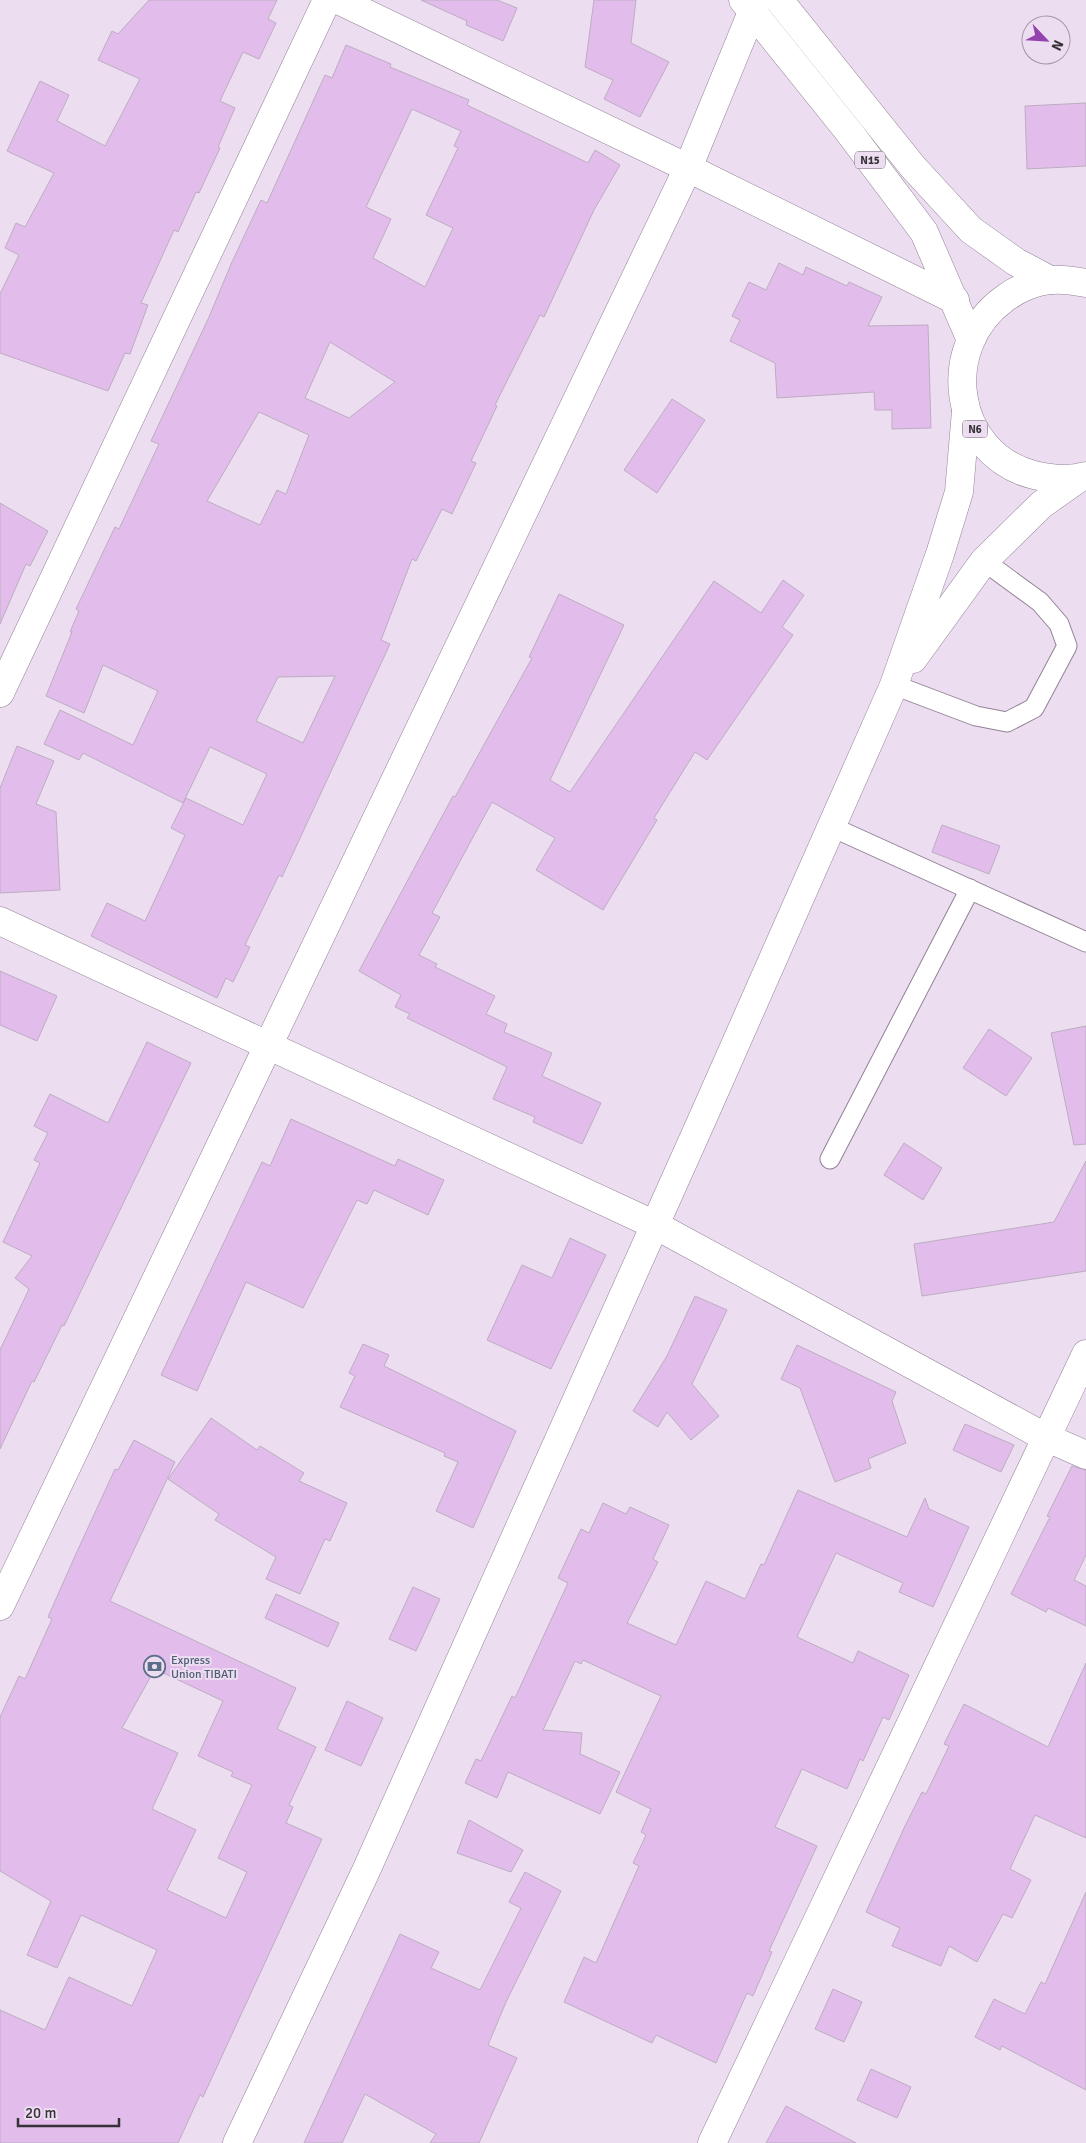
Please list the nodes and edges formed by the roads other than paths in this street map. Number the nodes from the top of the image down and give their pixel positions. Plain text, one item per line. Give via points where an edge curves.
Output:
1 (327, 0) edge
2 (338, 0) edge
3 (779, 0) edge
4 (750, 3) edge
5 (688, 168) junction
6 (1072, 278) edge
7 (954, 300) junction
8 (970, 338) junction
9 (966, 411) junction
10 (1083, 476) edge
11 (984, 561) junction
12 (894, 685) junction
13 (0, 693) edge
14 (832, 826) junction
15 (970, 889) junction
16 (0, 921) edge
17 (1086, 942) edge
18 (268, 1046) junction
19 (830, 1159) dead end
20 (655, 1225) junction
21 (1086, 1354) edge
22 (1045, 1437) junction
23 (1086, 1456) edge
24 (0, 1606) edge
25 (237, 2143) edge
26 (712, 2143) edge

1 - 13 main road
2 - 5 main road
3 - 6 main road, N15 via 913,167 971,230 1016,262
4 - 5 main road
4 - 7 main road, N15 via 924,232
5 - 7 main road
5 - 18 main road
6 - 8 main road, N6 via 1018,289 990,309
7 - 8 main road, N15
8 - 9 main road, N6 via 962,361 961,387
9 - 10 main road, N6 via 978,437 998,458 1023,472 1051,479
9 - 12 main road via 959,492
10 - 11 main road via 1041,505
11 - 12 main road
11 - 12 lane via 1040,602 1059,624 1067,646 1034,708 1007,722 976,716
12 - 14 main road
14 - 15 lane
14 - 20 main road
15 - 17 lane
15 - 19 lane
16 - 18 main road
18 - 20 main road
18 - 24 main road
20 - 22 main road
20 - 25 main road via 365,1873
21 - 22 main road
22 - 23 main road
22 - 26 main road

